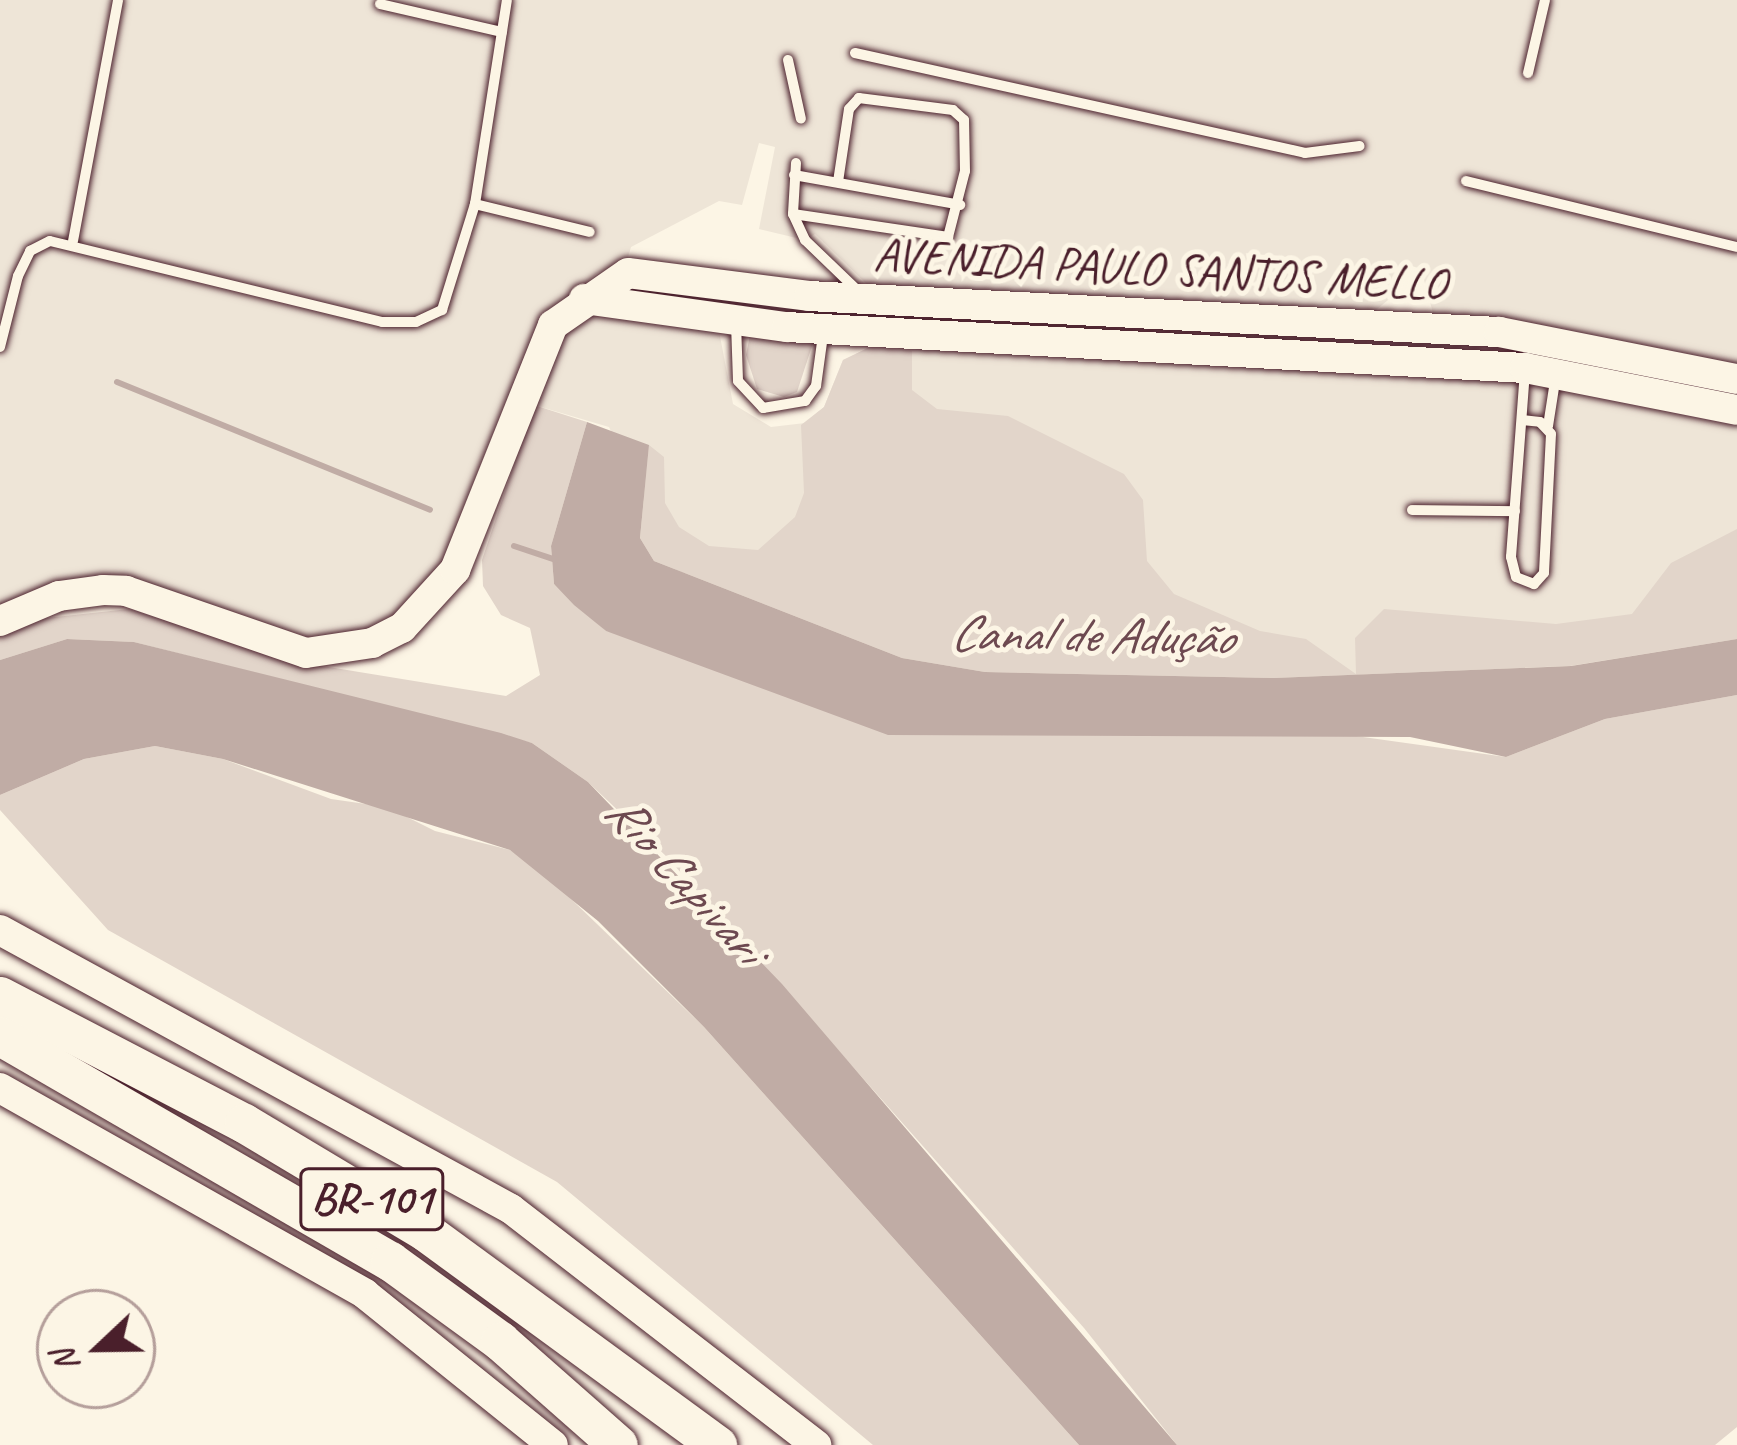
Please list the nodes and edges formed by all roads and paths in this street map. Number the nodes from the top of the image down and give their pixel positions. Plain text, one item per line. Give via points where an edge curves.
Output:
1 (118, 0) edge
2 (507, 0) edge
3 (1545, 0) edge
4 (380, 4) dead end
5 (502, 32) junction
6 (855, 53) dead end
7 (788, 60) dead end
8 (1528, 73) dead end
9 (801, 119) dead end
10 (1360, 146) dead end
11 (1466, 181) dead end
12 (838, 182) junction
13 (475, 205) junction
14 (960, 205) junction
15 (793, 214) junction
16 (590, 232) dead end
17 (73, 242) junction
18 (1737, 247) edge
19 (740, 288) junction
20 (584, 299) junction
21 (880, 300) junction
22 (736, 320) junction
23 (1409, 324) junction
24 (824, 329) junction
25 (1133, 330) junction
26 (878, 332) junction
27 (0, 347) edge
28 (1408, 357) junction
29 (1540, 371) junction
30 (1651, 375) junction
31 (1737, 379) edge
32 (1737, 410) edge
33 (1522, 420) junction
34 (1548, 425) junction
35 (1412, 510) dead end
36 (1515, 511) junction
37 (0, 621) edge
38 (0, 930) edge
39 (0, 996) edge
40 (0, 1036) edge
41 (0, 1088) edge
42 (553, 1445) edge
43 (618, 1445) edge
44 (717, 1445) edge
45 (816, 1445) edge

1 - 17 lane
2 - 5 lane
3 - 8 lane
4 - 5 lane
5 - 13 lane
6 - 10 lane via 1305,153
7 - 9 lane
11 - 18 lane
12 - 14 lane
12 - 14 lane via 852,103 868,96 953,110 970,134
12 - 15 lane via 795,169
13 - 16 lane
13 - 17 lane via 454,291 442,310 416,322 382,322
14 - 15 lane via 955,231 934,239
15 - 21 lane via 820,257
17 - 27 lane via 30,251
19 - 20 street, AVENIDA PAULO SANTOS MELLO via 628,273
19 - 21 street, AVENIDA PAULO SANTOS MELLO
19 - 22 street
20 - 22 street, AVENIDA PAULO SANTOS MELLO
20 - 37 street, AVENIDA PAULO SANTOS MELLO via 541,345 455,569 402,628 372,643 307,652 145,596 104,590 59,596
21 - 25 street, AVENIDA PAULO SANTOS MELLO
21 - 26 street via 862,319
22 - 24 street, AVENIDA PAULO SANTOS MELLO
22 - 24 lane via 739,381 764,408 805,401 816,386
23 - 25 street, AVENIDA PAULO SANTOS MELLO
23 - 28 street
23 - 30 street, AVENIDA PAULO SANTOS MELLO via 1535,336
24 - 26 street, AVENIDA PAULO SANTOS MELLO
25 - 26 street, AVENIDA PAULO SANTOS MELLO
25 - 28 street, AVENIDA PAULO SANTOS MELLO
28 - 29 street, AVENIDA PAULO SANTOS MELLO
29 - 30 street, AVENIDA PAULO SANTOS MELLO
29 - 33 lane
29 - 34 lane
30 - 31 street, AVENIDA PAULO SANTOS MELLO
30 - 32 street, AVENIDA PAULO SANTOS MELLO
33 - 34 lane
33 - 36 lane
34 - 36 lane via 1544,573 1534,584 1523,584 1513,569
35 - 36 lane
38 - 45 street via 511,1209
39 - 44 highway, BR-101 via 244,1123 426,1232
40 - 43 highway, BR-101 via 390,1261 500,1342
41 - 42 street via 365,1294

